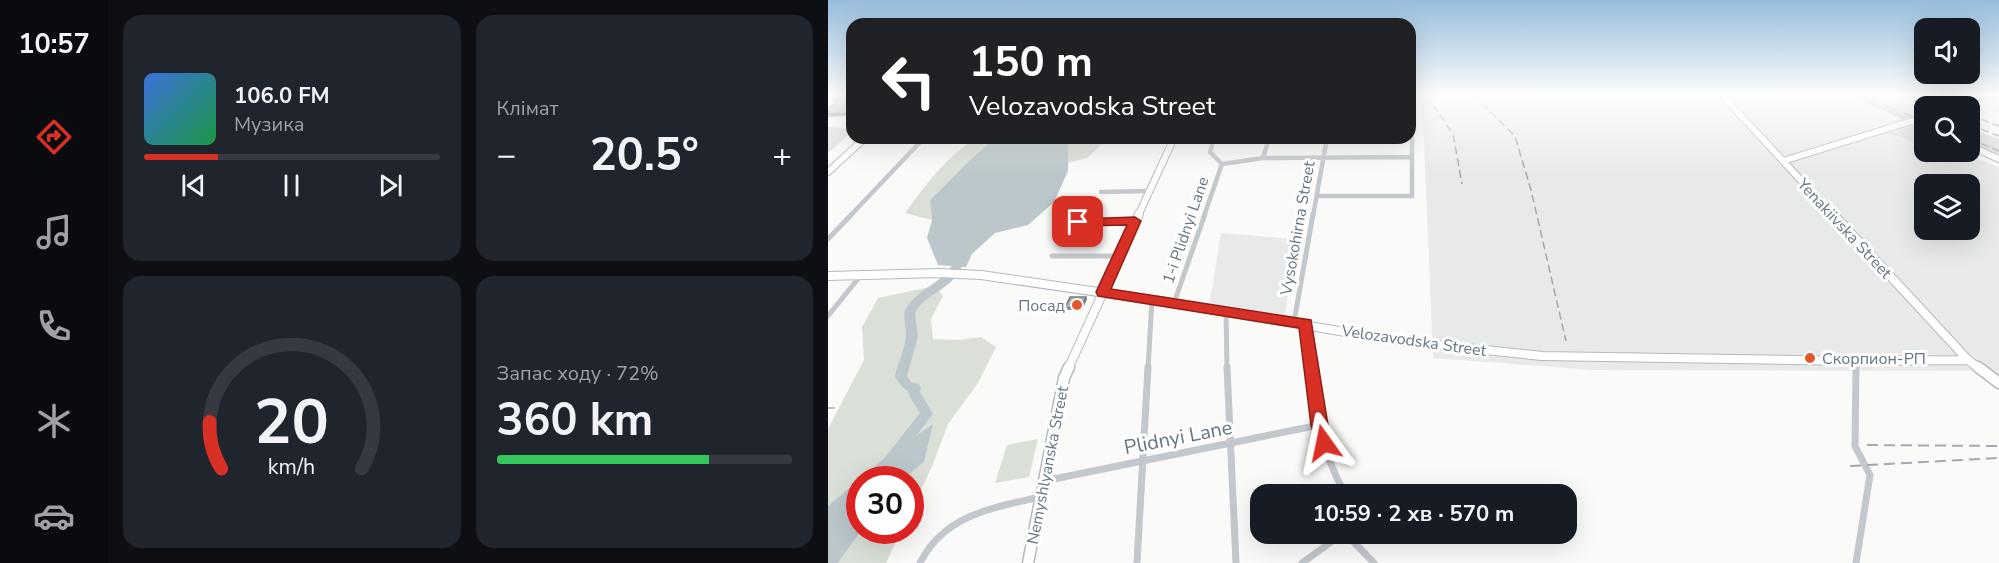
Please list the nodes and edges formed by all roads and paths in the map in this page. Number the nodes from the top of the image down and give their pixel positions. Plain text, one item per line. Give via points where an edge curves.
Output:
1 (1746, 121) edge
2 (1912, 121) edge
3 (858, 144) edge
4 (918, 144) edge
5 (1170, 144) edge
6 (1212, 144) edge
7 (1267, 144) edge
8 (1326, 144) edge
9 (1412, 144) edge
10 (1980, 150) edge
11 (1412, 157) junction
12 (1263, 158) junction
13 (1324, 158) junction
14 (1999, 159) edge
15 (1783, 161) junction
16 (1222, 164) junction
17 (828, 172) edge
18 (1149, 191) junction
19 (1101, 192) dead end
20 (1317, 196) junction
21 (1135, 221) junction
22 (1078, 222) dead end
23 (828, 239) edge
24 (1052, 256) dead end
25 (1119, 256) junction
26 (861, 275) junction
27 (828, 276) edge
28 (1103, 292) junction
29 (1152, 299) junction
30 (1174, 303) junction
31 (1226, 311) junction
32 (828, 316) edge
33 (1294, 322) junction
34 (1306, 324) junction
35 (1968, 360) junction
36 (1856, 361) junction
37 (1999, 383) edge
38 (1319, 425) junction
39 (1229, 444) junction
40 (1142, 460) junction
41 (1043, 482) junction
42 (1338, 484) edge
43 (1040, 497) junction
44 (1328, 544) edge
45 (1355, 544) edge
46 (920, 563) edge
47 (1028, 563) edge
48 (1137, 563) edge
49 (1236, 563) edge
50 (1302, 563) edge
51 (1374, 563) edge
52 (1856, 563) edge

1 - 15 street, Yenakiivska Street
2 - 15 street
3 - 17 street
4 - 23 street
5 - 18 street, Nemyshlyanska Street
6 - 16 street, 1-i Plidnyi Lane via 1210,152
7 - 12 street
8 - 13 street, Vysokohirna Street
9 - 11 street
10 - 14 street
11 - 13 street
11 - 20 street via 1412,196
12 - 13 street
12 - 16 street
13 - 20 street, Vysokohirna Street
15 - 35 street, Yenakiivska Street
16 - 30 street, 1-i Plidnyi Lane
18 - 19 street
18 - 21 street, Nemyshlyanska Street
20 - 33 street, Vysokohirna Street
21 - 22 street
21 - 25 street, Nemyshlyanska Street
24 - 25 street
25 - 28 street, Nemyshlyanska Street
26 - 27 street, Velozavodska Street
26 - 28 street, Velozavodska Street via 968,274
26 - 32 street
28 - 29 street, Velozavodska Street
28 - 41 street, Nemyshlyanska Street via 1064,378
29 - 30 street, Velozavodska Street
29 - 40 street, 1-i Plidnyi Lane
30 - 31 street, Velozavodska Street
31 - 33 street, Velozavodska Street
31 - 39 street
33 - 34 street, Velozavodska Street
34 - 36 street, Velozavodska Street via 1398,341 1542,356
34 - 38 street
35 - 36 street, Velozavodska Street
35 - 37 street, Yenakiivska Street
36 - 52 street via 1855,446 1870,475
38 - 39 street, Plidnyi Lane
38 - 42 street
39 - 40 street, Plidnyi Lane
39 - 49 street
40 - 41 street, Plidnyi Lane
40 - 48 street, 1-i Plidnyi Lane
41 - 43 street, Nemyshlyanska Street
43 - 46 street via 954,523 934,537
43 - 47 street, Nemyshlyanska Street
44 - 50 street
45 - 51 street

